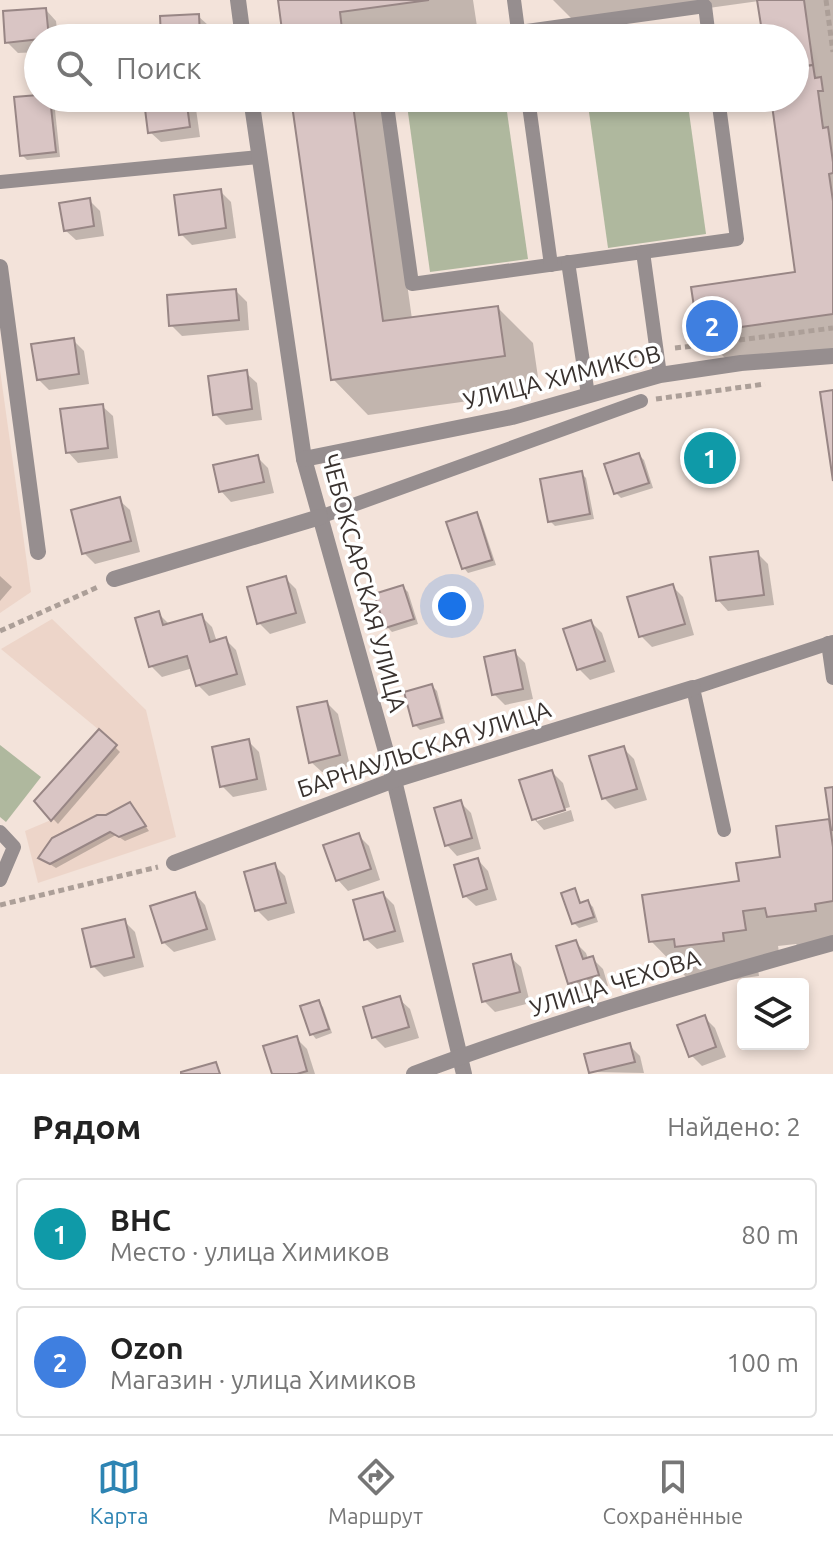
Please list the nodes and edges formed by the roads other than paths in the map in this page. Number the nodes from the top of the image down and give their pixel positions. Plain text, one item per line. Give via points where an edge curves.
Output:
1 (238, 0) edge
2 (514, 0) edge
3 (241, 24) edge
4 (517, 24) edge
5 (590, 24) edge
6 (707, 24) edge
7 (253, 112) edge
8 (388, 112) edge
9 (530, 112) edge
10 (720, 112) edge
11 (259, 157) junction
12 (0, 182) edge
13 (643, 252) junction
14 (568, 262) junction
15 (551, 265) junction
16 (0, 267) edge
17 (833, 356) edge
18 (660, 375) junction
19 (588, 395) junction
20 (641, 401) road end
21 (304, 459) junction
22 (320, 517) junction
23 (38, 552) dead end
24 (114, 579) road end
25 (830, 642) edge
26 (833, 678) edge
27 (693, 688) junction
28 (394, 780) junction
29 (724, 830) dead end
30 (0, 832) edge
31 (174, 863) road end
32 (0, 880) edge
33 (833, 943) edge
34 (459, 1057) junction
35 (414, 1074) edge
36 (464, 1074) edge

1 - 3 street
2 - 4 lane
5 - 6 lane via 705,6
7 - 11 street, ЧЕБОКСАРСКАЯ УЛИЦА
8 - 15 lane via 412,284
9 - 15 lane
10 - 13 lane via 737,239
11 - 12 lane
11 - 21 street, ЧЕБОКСАРСКАЯ УЛИЦА
13 - 14 lane
13 - 18 lane
14 - 15 lane
14 - 19 lane
16 - 23 street
17 - 18 street, УЛИЦА ХИМИКОВ
18 - 19 street, УЛИЦА ХИМИКОВ
19 - 21 street, УЛИЦА ХИМИКОВ via 512,417
20 - 22 lane
21 - 22 street, ЧЕБОКСАРСКАЯ УЛИЦА
22 - 24 street
22 - 28 street, ЧЕБОКСАРСКАЯ УЛИЦА
25 - 26 lane
25 - 27 lane
27 - 28 street, БАРНАУЛЬСКАЯ УЛИЦА
27 - 29 lane
28 - 31 street, БАРНАУЛЬСКАЯ УЛИЦА
28 - 34 street, ЧЕБОКСАРСКАЯ УЛИЦА
30 - 32 lane via 14,847
33 - 34 street, УЛИЦА ЧЕХОВА
34 - 35 street, УЛИЦА ЧЕХОВА
34 - 36 street, ЧЕБОКСАРСКАЯ УЛИЦА

